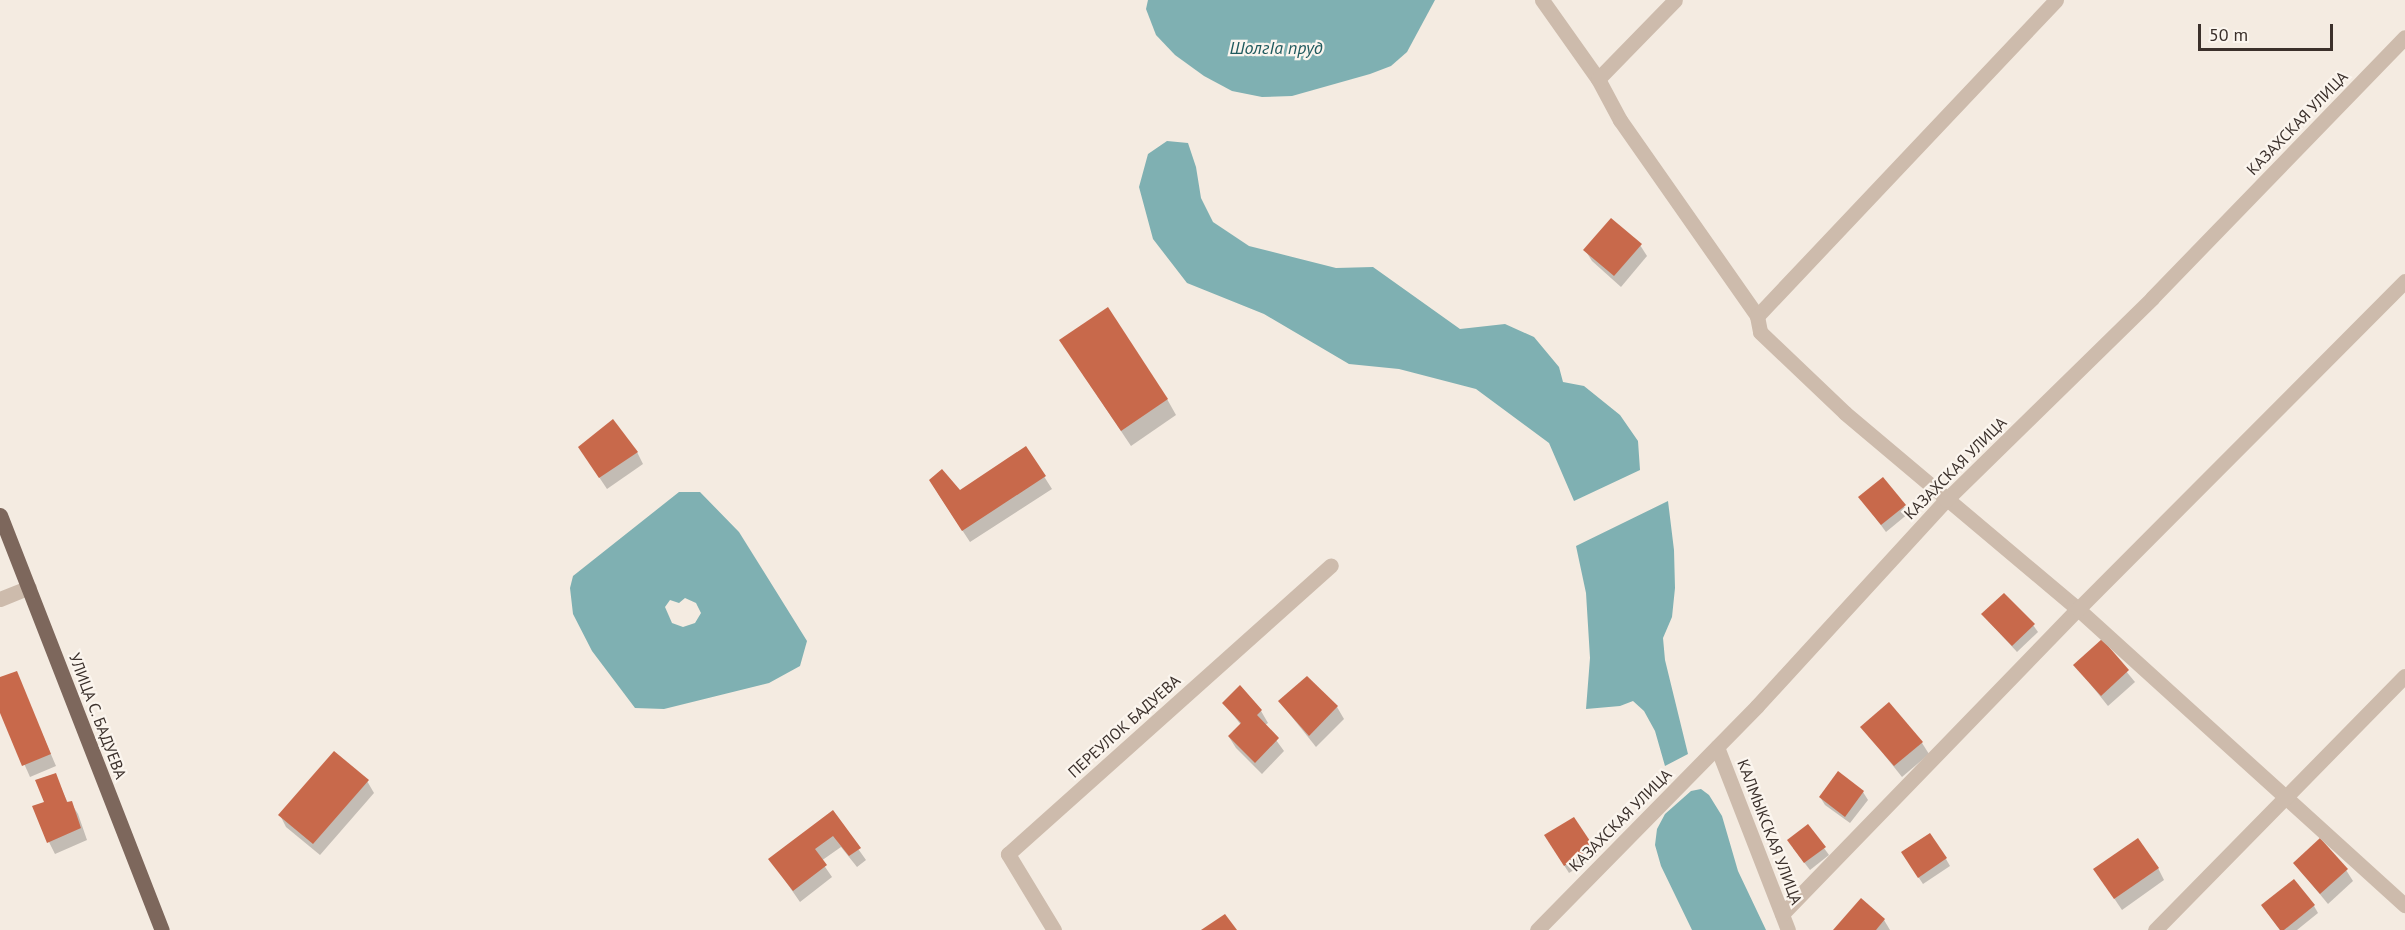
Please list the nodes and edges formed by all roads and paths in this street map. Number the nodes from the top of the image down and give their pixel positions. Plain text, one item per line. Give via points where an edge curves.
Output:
1 (1542, 0) edge
2 (1675, 0) edge
3 (2056, 0) edge
4 (2405, 37) edge
5 (1598, 79) junction
6 (2405, 281) edge
7 (1757, 316) junction
8 (1946, 500) junction
9 (0, 515) edge
10 (1331, 565) dead end
11 (29, 587) junction
12 (0, 599) edge
13 (2078, 609) junction
14 (2405, 676) edge
15 (1717, 747) junction
16 (2287, 797) junction
17 (2405, 905) edge
18 (1782, 914) junction
19 (162, 930) edge
20 (1054, 930) edge
21 (1537, 930) edge
22 (1788, 930) edge
23 (2155, 930) edge

1 - 5 street
2 - 5 street
3 - 7 street
4 - 8 street, КАЗАХСКАЯ УЛИЦА via 2152,298
5 - 7 street via 1620,120
6 - 13 street
7 - 8 street via 1760,332 1770,342
8 - 13 street
8 - 15 street, КАЗАХСКАЯ УЛИЦА
9 - 11 main road, УЛИЦА С. БАДУЕВА
10 - 20 street, ПЕРЕУЛОК БАДУЕВА via 1008,854
11 - 12 street
11 - 19 main road, УЛИЦА С. БАДУЕВА
13 - 16 street
13 - 18 street
14 - 16 street
15 - 18 street, КАЛМЫКСКАЯ УЛИЦА
15 - 21 street, КАЗАХСКАЯ УЛИЦА
16 - 17 street
16 - 23 street
18 - 22 street, КАЛМЫКСКАЯ УЛИЦА

